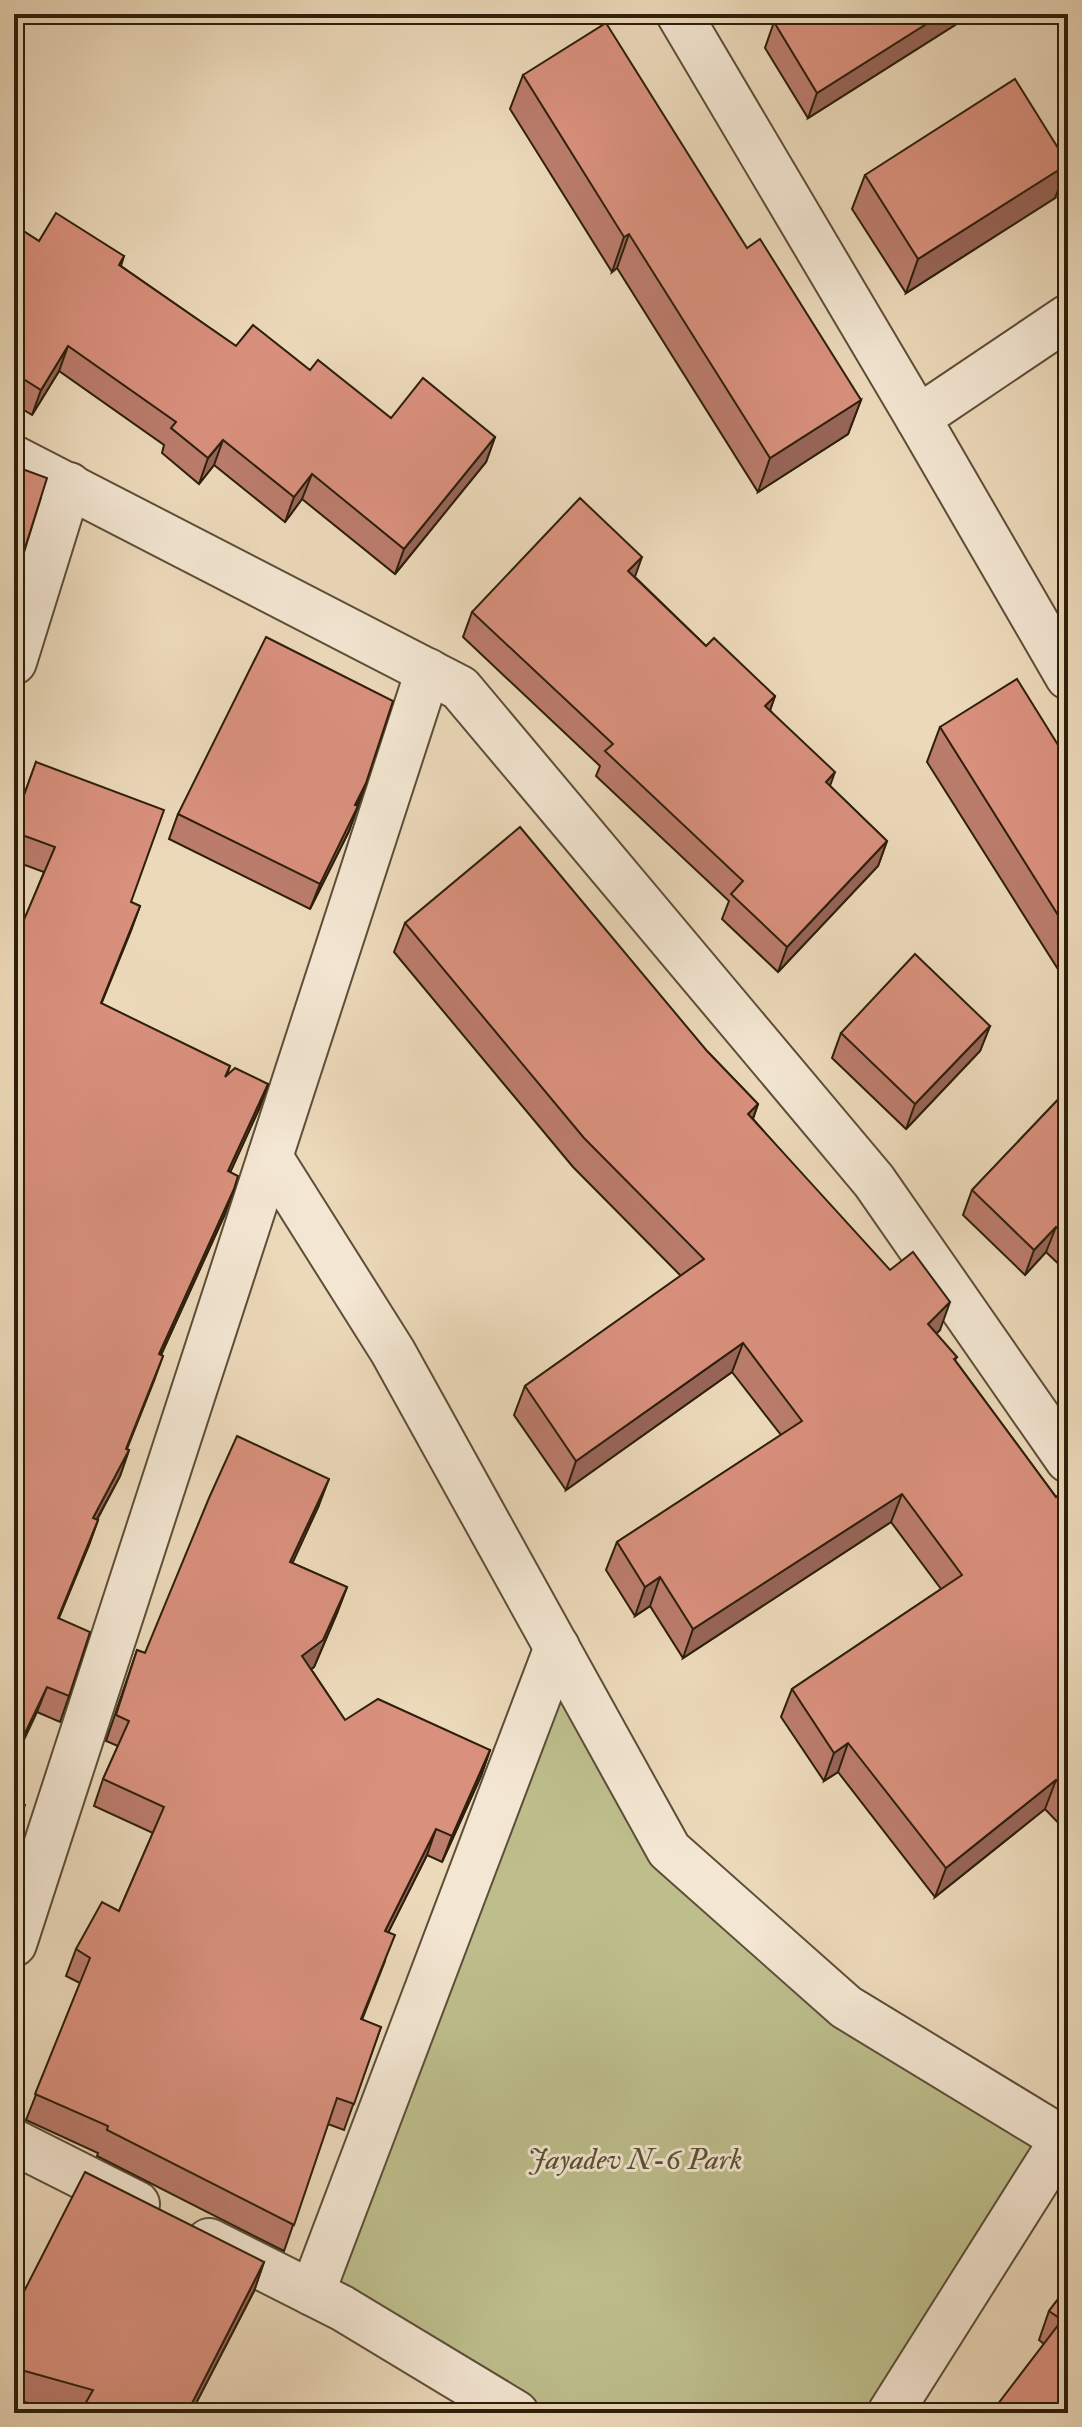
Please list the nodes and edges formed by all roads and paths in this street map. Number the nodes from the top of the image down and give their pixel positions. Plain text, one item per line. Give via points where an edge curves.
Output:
1 (679, 14) edge
2 (1068, 317) edge
3 (918, 418) junction
4 (14, 458) edge
5 (69, 485) junction
6 (14, 662) edge
7 (428, 671) junction
8 (1068, 677) edge
9 (270, 1157) junction
10 (1068, 1460) edge
11 (557, 1647) junction
12 (14, 1944) edge
13 (1066, 2139) edge
14 (14, 2142) edge
15 (312, 2293) junction
16 (516, 2413) edge
17 (890, 2413) edge

1 - 3 street
2 - 3 street
3 - 8 street
4 - 5 street
5 - 6 street
5 - 7 street
7 - 9 street
7 - 10 street via 460,688 874,1181
9 - 11 street via 393,1352
9 - 12 street
11 - 13 street via 669,1850 846,2007
11 - 15 street
13 - 17 street
14 - 15 street
15 - 16 street

